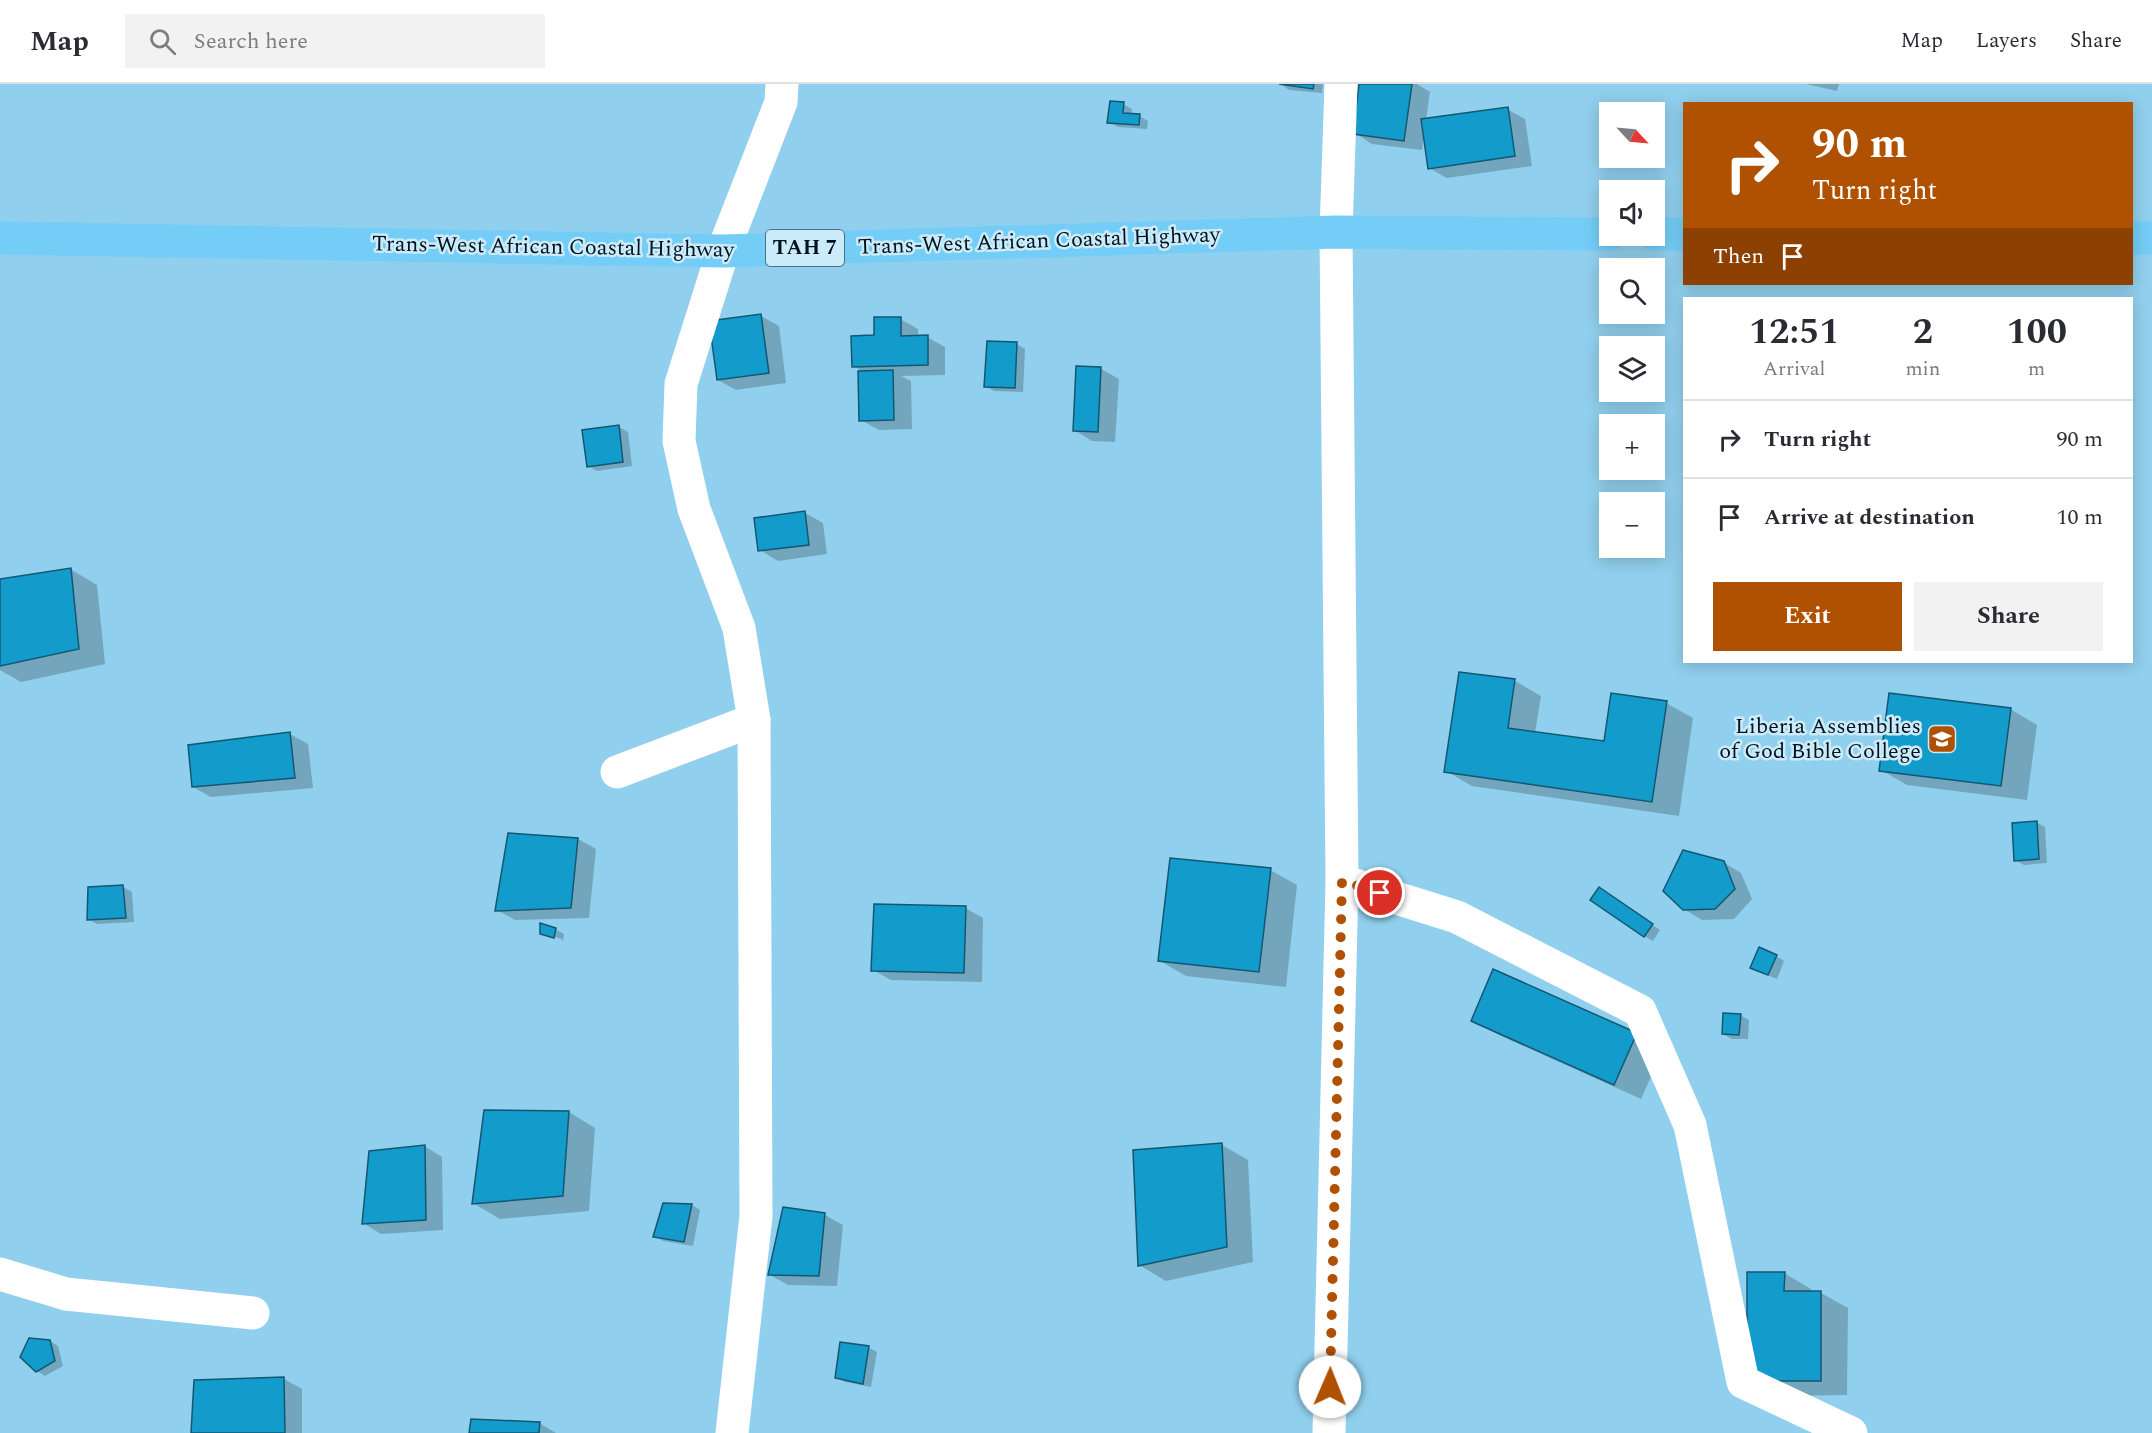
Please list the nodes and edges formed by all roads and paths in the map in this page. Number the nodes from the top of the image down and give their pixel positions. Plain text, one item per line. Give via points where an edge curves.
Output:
1 (782, 84) edge
2 (1341, 84) edge
3 (1336, 232) junction
4 (1599, 234) edge
5 (1665, 234) edge
6 (1683, 234) edge
7 (2133, 237) edge
8 (0, 238) edge
9 (2152, 238) edge
10 (723, 251) junction
11 (754, 720) junction
12 (617, 772) dead end
13 (1342, 881) junction
14 (0, 1274) edge
15 (253, 1313) dead end
16 (732, 1433) edge
17 (1329, 1433) edge
18 (1851, 1433) edge

1 - 10 street via 781,102
2 - 3 street
3 - 4 highway, Trans-West African Coastal Highway / TAH 7
3 - 10 highway, Trans-West African Coastal Highway / TAH 7
3 - 13 street
5 - 6 highway
7 - 9 highway
8 - 10 highway, Trans-West African Coastal Highway / TAH 7
10 - 11 street via 681,384 678,441 694,509 739,628
11 - 12 street
11 - 16 street via 756,1216
13 - 17 street
13 - 18 street via 1457,917 1640,1011 1690,1125 1743,1382
14 - 15 street via 66,1294

